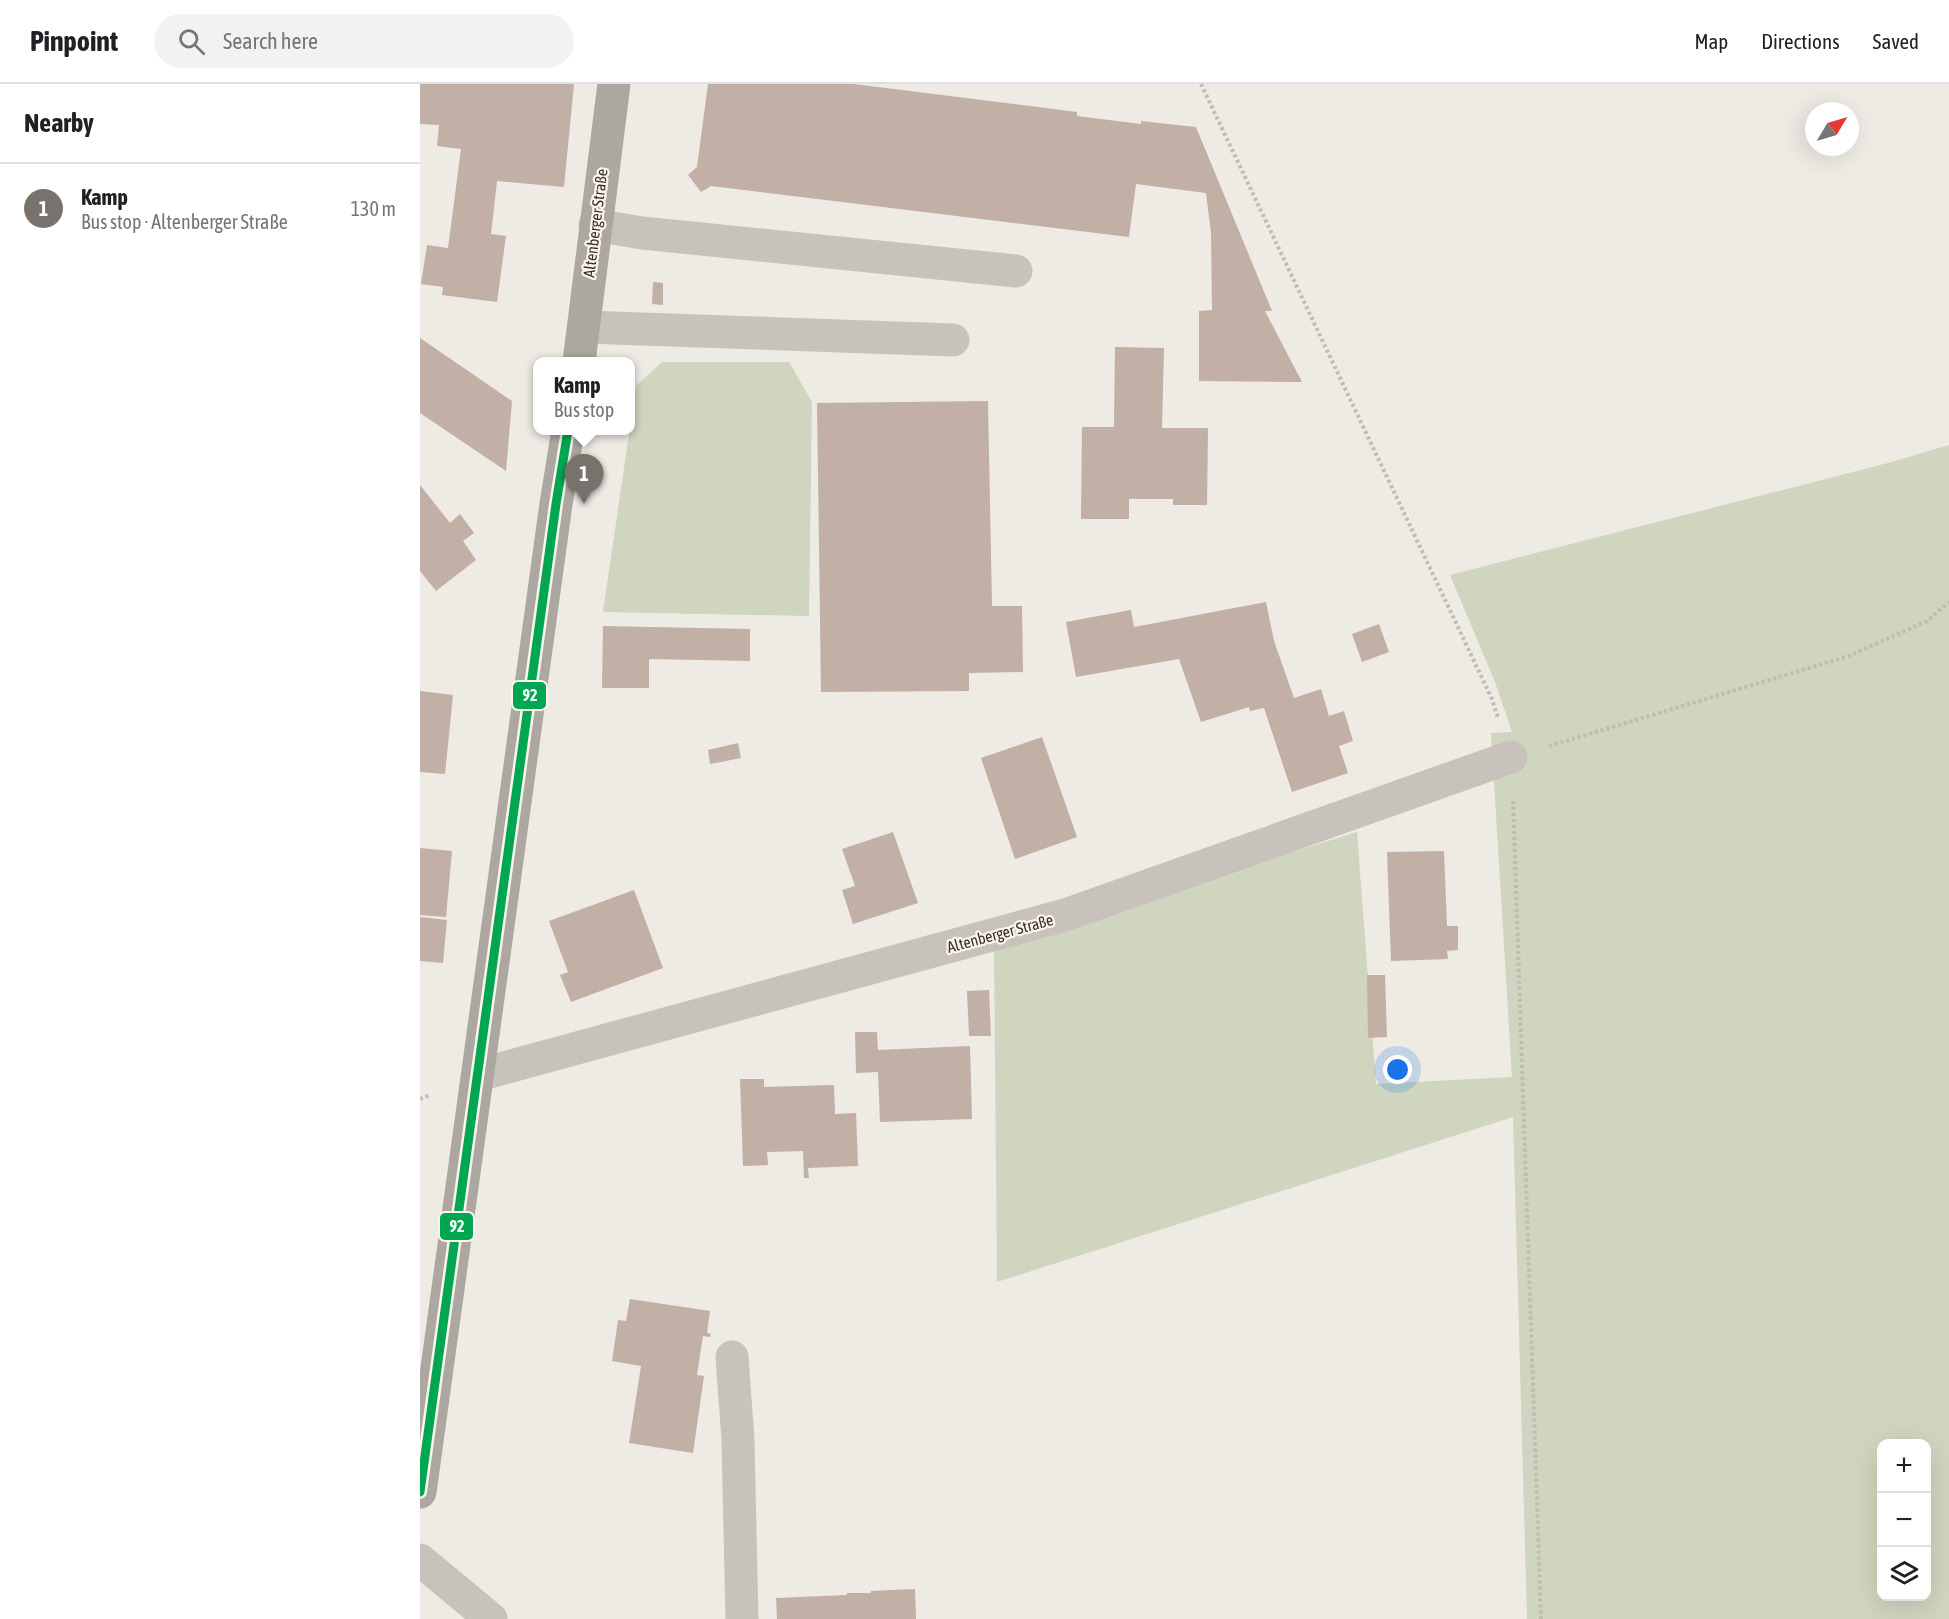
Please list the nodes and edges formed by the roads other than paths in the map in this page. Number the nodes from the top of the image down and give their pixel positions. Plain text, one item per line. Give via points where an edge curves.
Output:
1 (614, 84) edge
2 (595, 225) junction
3 (1017, 272) dead end
4 (584, 327) junction
5 (953, 340) dead end
6 (580, 357) edge
7 (567, 435) edge
8 (1511, 757) road end
9 (478, 1076) junction
10 (732, 1357) dead end
11 (420, 1492) edge
12 (420, 1560) edge
13 (490, 1619) edge
14 (742, 1619) edge

1 - 2 main road, Altenberger Straße
2 - 3 street
2 - 4 main road, Altenberger Straße
4 - 5 street
4 - 6 main road, Altenberger Straße
7 - 9 main road
8 - 9 street, Altenberger Straße via 1065,915
9 - 11 main road
10 - 14 street
12 - 13 street

